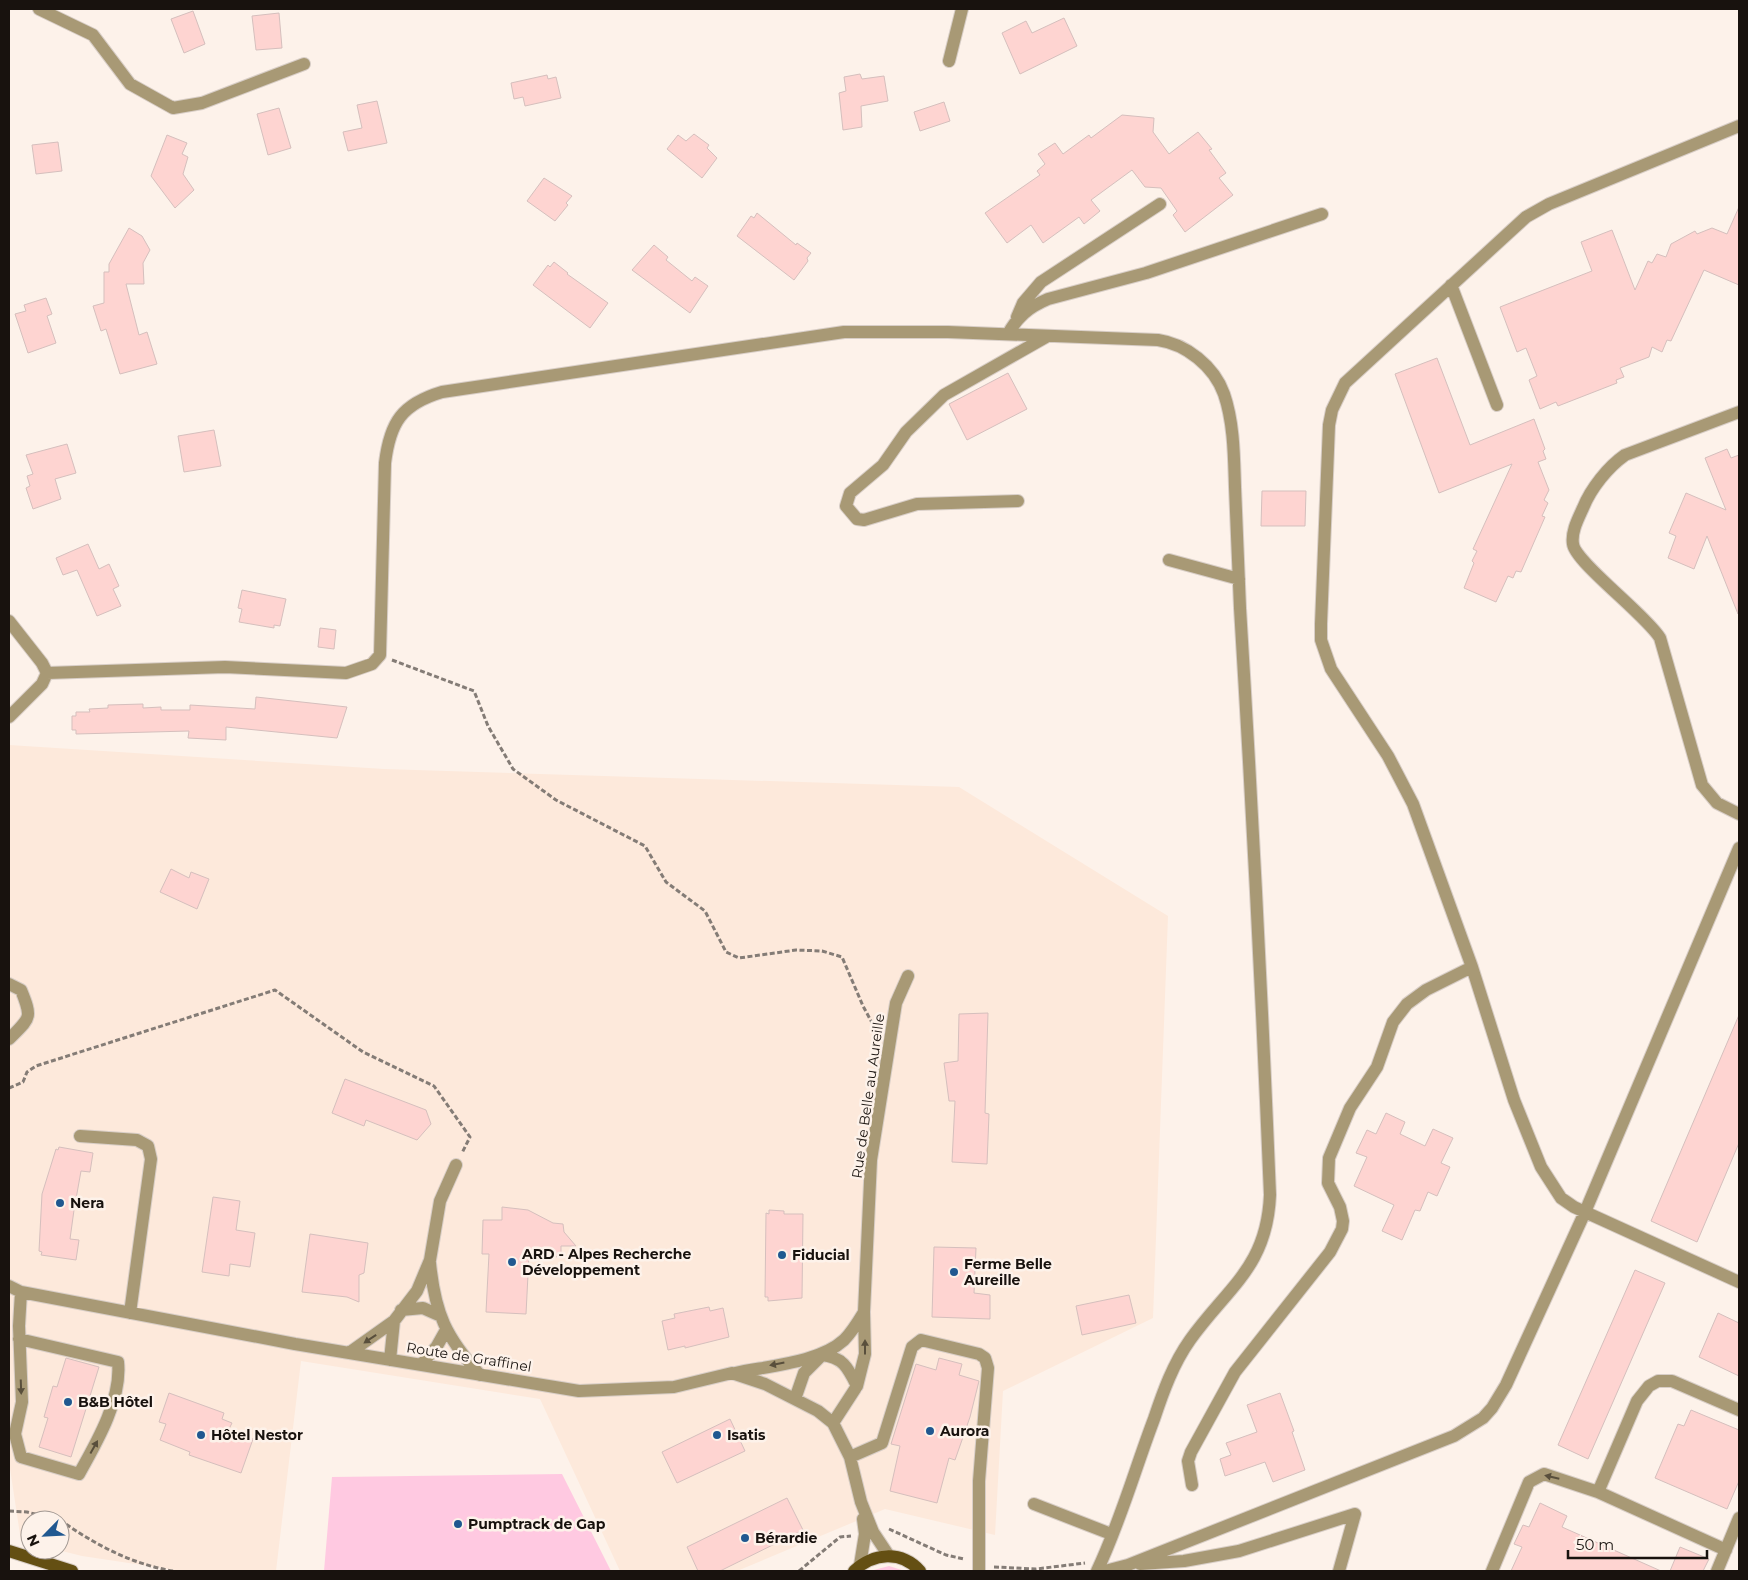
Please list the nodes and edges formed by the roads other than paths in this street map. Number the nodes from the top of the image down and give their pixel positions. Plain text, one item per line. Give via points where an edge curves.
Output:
1 (39, 9) edge
2 (962, 9) edge
3 (949, 61) dead end
4 (304, 64) dead end
5 (1739, 126) edge
6 (1160, 204) dead end
7 (1322, 214) dead end
8 (1451, 285) junction
9 (1016, 318) junction
10 (1008, 334) junction
11 (1046, 338) junction
12 (1497, 405) dead end
13 (1739, 412) edge
14 (1018, 501) dead end
15 (1169, 560) dead end
16 (1239, 579) junction
17 (9, 621) edge
18 (47, 673) junction
19 (9, 717) edge
20 (1739, 814) edge
21 (1739, 848) edge
22 (1472, 967) junction
23 (908, 976) dead end
24 (9, 984) edge
25 (9, 1039) edge
26 (80, 1136) dead end
27 (456, 1165) road end
28 (1585, 1212) junction
29 (430, 1260) junction
30 (1739, 1282) edge
31 (9, 1286) edge
32 (21, 1292) junction
33 (864, 1312) junction
34 (130, 1313) junction
35 (397, 1316) junction
36 (441, 1316) junction
37 (446, 1330) junction
38 (19, 1339) junction
39 (349, 1353) junction
40 (822, 1355) junction
41 (390, 1360) junction
42 (421, 1364) junction
43 (732, 1373) junction
44 (480, 1374) junction
45 (856, 1386) junction
46 (795, 1399) junction
47 (1739, 1410) edge
48 (833, 1423) junction
49 (850, 1457) junction
50 (1192, 1485) dead end
51 (1598, 1492) junction
52 (1034, 1504) dead end
53 (1739, 1518) edge
54 (869, 1533) junction
55 (1112, 1534) junction
56 (1726, 1550) junction
57 (9, 1552) edge
58 (889, 1556) junction
59 (1128, 1564) junction
60 (979, 1567) edge
61 (857, 1568) edge
62 (918, 1569) edge
63 (72, 1571) edge
64 (929, 1571) edge
65 (1097, 1571) edge
66 (1105, 1571) edge
67 (1339, 1571) edge
68 (1492, 1571) edge
69 (1717, 1571) edge

1 - 4 street via 93,35 130,84 173,108 202,103
2 - 3 street
5 - 8 street via 1539,209
6 - 9 street via 1041,282
7 - 9 street via 1146,273 1048,299
8 - 12 street
8 - 22 street via 1352,376 1339,392 1332,410 1322,640 1331,669 1388,756 1413,804
9 - 10 street
10 - 11 street
10 - 18 street via 817,334 464,388 426,397 400,415 389,437 385,462 380,655 372,664 346,673 225,667
11 - 14 street via 944,395 932,405 906,432 884,465 850,493 846,506 857,519 864,520 917,504
11 - 16 street via 1170,342 1199,359 1212,372 1224,393 1230,422
13 - 20 street via 1625,455 1616,462 1585,503 1572,542 1576,552 1592,570 1648,621 1660,638 1702,785 1717,802
15 - 16 street
16 - 55 street via 1259,912 1269,1217 1263,1241 1248,1268 1190,1340 1178,1360
17 - 18 street
18 - 19 street via 42,684
21 - 28 street
22 - 28 street via 1514,1100 1542,1167 1561,1198
22 - 50 street via 1426,990 1407,1004 1393,1022 1377,1067 1350,1108 1329,1158 1326,1173 1340,1207 1342,1229 1330,1252 1235,1372 1188,1461
23 - 33 street, Rue de Belle au Aureille via 896,1003 871,1160
24 - 25 street via 21,990 29,1009 26,1024
26 - 34 street via 137,1140 148,1146 151,1159
27 - 29 street via 440,1201
28 - 30 street
28 - 59 street via 1506,1385 1492,1408 1476,1424 1454,1436
29 - 35 street via 417,1291
29 - 36 street via 433,1295
31 - 32 street, Route de Graffinel
32 - 34 street, Route de Graffinel
32 - 38 street
33 - 40 street, Rue de Belle au Aureille via 852,1332
45 -> 33 street, Rue de Belle au Aureille via 865,1354
34 - 39 street, Route de Graffinel
35 - 36 street via 423,1308
35 -> 39 street
35 - 41 street
36 - 37 street
37 - 42 street
37 - 44 street via 459,1351
38 -> 38 street via 22,1402 15,1434 21,1457 80,1474 103,1432 120,1375 118,1362
39 - 41 street, Route de Graffinel
40 -> 43 street, Rue de Belle au Aureille
40 - 45 street via 843,1361
40 - 46 street via 804,1373
41 - 42 street, Route de Graffinel
42 - 44 street, Route de Graffinel
43 - 44 street, Route de Graffinel via 674,1387 605,1391 579,1391
43 - 46 street
45 - 48 street, Rue de Belle au Aureille
46 - 48 street
47 - 51 street via 1672,1382 1658,1381 1649,1386 1637,1400
48 - 49 street
49 - 54 street
49 - 60 street via 882,1443 912,1347 917,1342 922,1340 985,1358 988,1368 979,1481
51 - 56 street
51 -> 68 street via 1544,1474 1529,1482
52 - 55 street
53 - 56 street
54 - 58 street
54 - 61 street
55 - 65 street
56 - 69 street
57 - 63 main road
58 - 61 main road via 870,1559
58 - 62 main road via 901,1558
59 - 66 street
59 - 67 street via 1184,1561 1239,1551 1355,1514
62 - 64 street

